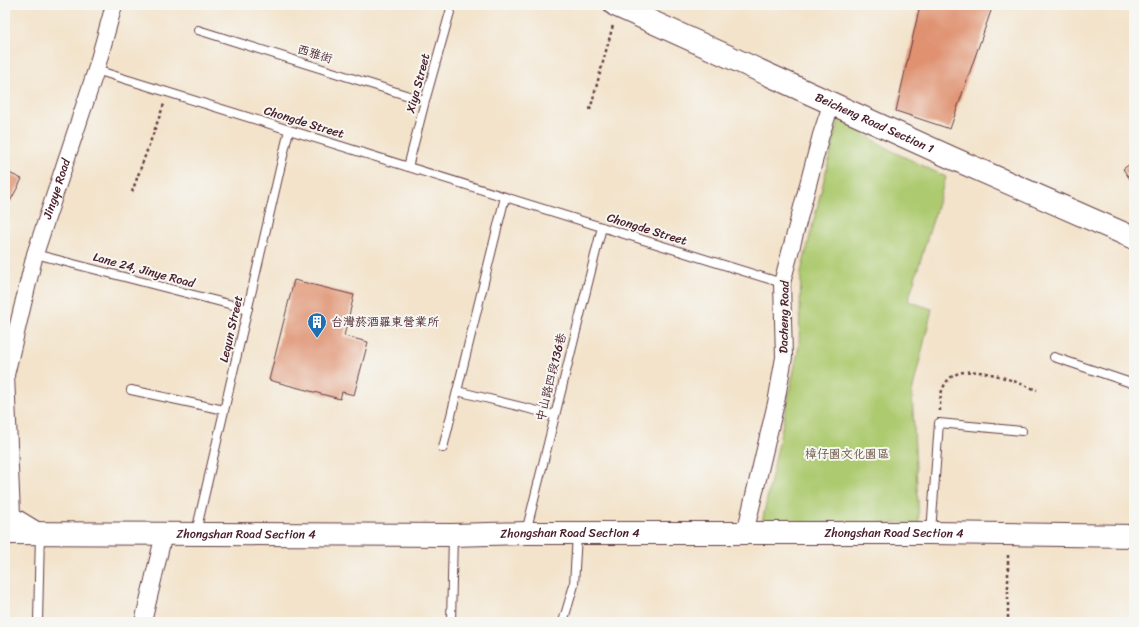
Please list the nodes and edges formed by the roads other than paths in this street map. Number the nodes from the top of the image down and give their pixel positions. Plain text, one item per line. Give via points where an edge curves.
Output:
1 (114, 5) edge
2 (452, 5) edge
3 (617, 6) edge
4 (198, 30) dead end
5 (96, 70) junction
6 (425, 101) junction
7 (832, 102) junction
8 (289, 130) junction
9 (408, 167) junction
10 (505, 197) junction
11 (602, 227) junction
12 (1134, 238) edge
13 (35, 254) junction
14 (782, 284) junction
15 (248, 310) junction
16 (1054, 357) dead end
17 (5, 375) edge
18 (1134, 384) edge
19 (130, 390) dead end
20 (457, 391) junction
21 (224, 410) junction
22 (554, 415) junction
23 (1022, 431) dead end
24 (443, 448) dead end
25 (40, 532) junction
26 (5, 533) edge
27 (526, 533) junction
28 (577, 533) junction
29 (745, 533) junction
30 (931, 533) junction
31 (164, 534) junction
32 (196, 534) junction
33 (453, 535) junction
34 (1134, 536) edge
35 (38, 622) edge
36 (143, 622) edge
37 (451, 622) edge
38 (564, 622) edge

1 - 5 street, Jingye Road
2 - 6 lane, Xiya Street
3 - 7 main road, Beicheng Road Section 1
4 - 6 lane, 西雅街
5 - 8 lane, Chongde Street
5 - 13 street, Jingye Road
6 - 9 lane, Xiya Street
7 - 12 main road, Beicheng Road Section 1
7 - 14 street, Dacheng Road
8 - 9 lane, Chongde Street
8 - 15 lane, Lequn Street
9 - 10 lane, Chongde Street
10 - 11 lane, Chongde Street
10 - 20 lane
11 - 14 lane, Chongde Street
11 - 22 lane, 中山路四段136巷
13 - 15 lane, Lane 24, Jinye Road
13 - 17 street, Jingye Road
14 - 29 street, Dacheng Road via 784,357 776,403
15 - 21 lane, Lequn Street
16 - 18 lane
17 - 25 street, Jingye Road via 12,515
19 - 21 lane
20 - 22 lane
20 - 24 lane
21 - 32 lane, Lequn Street
22 - 27 lane, 中山路四段136巷
23 - 30 lane via 939,423
25 - 26 main road, Zhongshan Road Section 4
25 - 31 main road, Zhongshan Road Section 4
25 - 35 lane
27 - 28 main road, Zhongshan Road Section 4
27 - 33 main road, Zhongshan Road Section 4
28 - 29 main road, Zhongshan Road Section 4
28 - 38 lane via 574,584
29 - 30 main road, Zhongshan Road Section 4
30 - 34 main road, Zhongshan Road Section 4
31 - 32 main road, Zhongshan Road Section 4
31 - 36 street
32 - 33 main road, Zhongshan Road Section 4
33 - 37 lane

